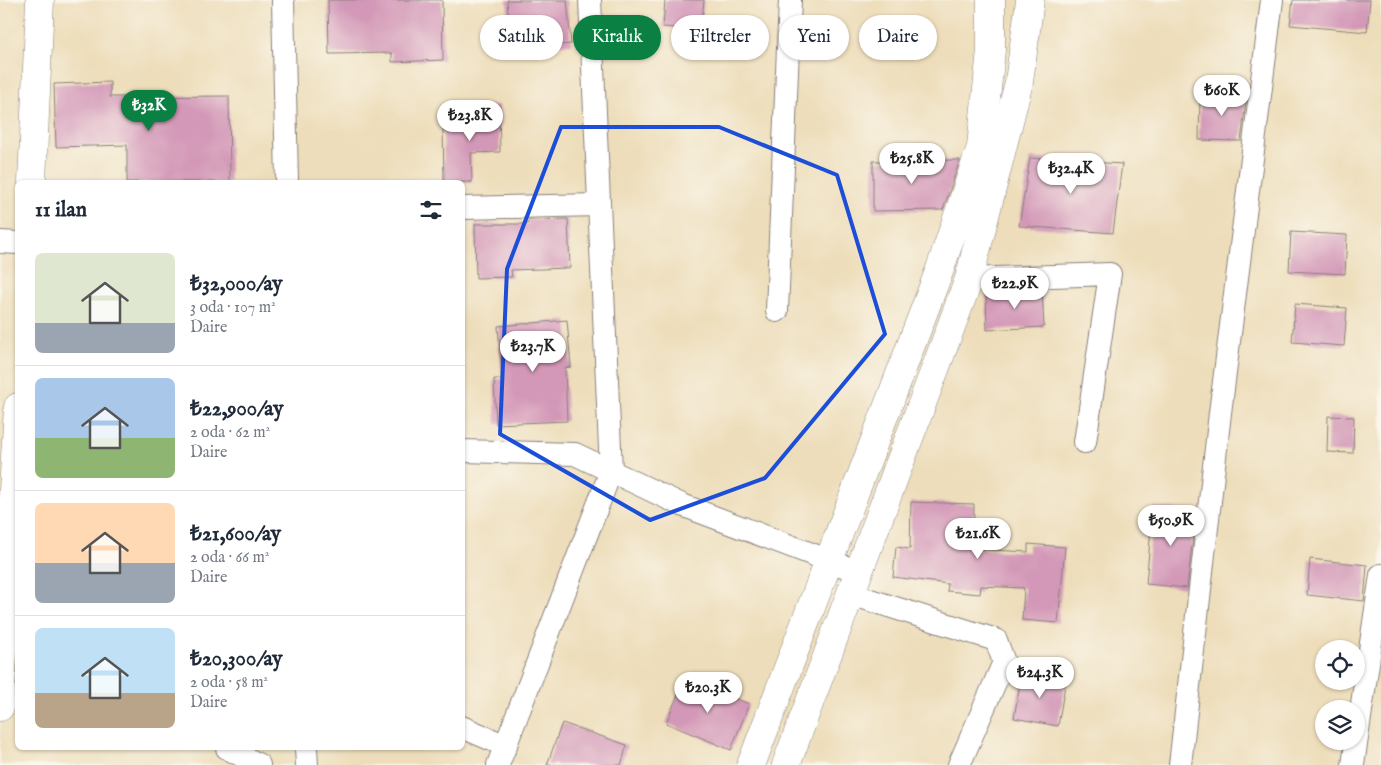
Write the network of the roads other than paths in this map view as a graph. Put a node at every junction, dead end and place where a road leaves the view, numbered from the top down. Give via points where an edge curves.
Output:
1 (40, 0) edge
2 (283, 0) edge
3 (590, 0) edge
4 (790, 0) edge
5 (991, 0) edge
6 (1030, 0) edge
7 (1272, 0) edge
8 (32, 180) edge
9 (287, 180) edge
10 (600, 205) junction
11 (465, 208) edge
12 (0, 242) edge
13 (15, 243) edge
14 (969, 279) junction
15 (777, 311) dead end
16 (1085, 442) dead end
17 (465, 451) edge
18 (612, 472) junction
19 (15, 494) edge
20 (829, 560) junction
21 (1381, 575) edge
22 (855, 583) junction
23 (10, 663) edge
24 (0, 707) edge
25 (465, 729) edge
26 (231, 750) edge
27 (306, 750) edge
28 (502, 755) edge
29 (259, 765) edge
30 (307, 765) edge
31 (751, 765) edge
32 (786, 765) edge
33 (959, 765) edge
34 (1180, 765) edge
35 (1353, 765) edge

1 - 8 street
2 - 9 street
3 - 10 street
4 - 15 street
5 - 20 street via 991,50 980,147 940,269
6 - 14 street via 1019,82
7 - 34 street
10 - 11 street
10 - 18 street
12 - 13 street
14 - 16 street via 1110,274
14 - 22 street
17 - 18 street via 575,454
18 - 20 street via 682,505
18 - 28 street
19 - 23 street
20 - 22 street
20 - 31 street
21 - 35 street
22 - 32 street
22 - 33 street via 996,640 1004,662
23 - 24 street
25 - 28 street
26 - 29 street
27 - 30 street

